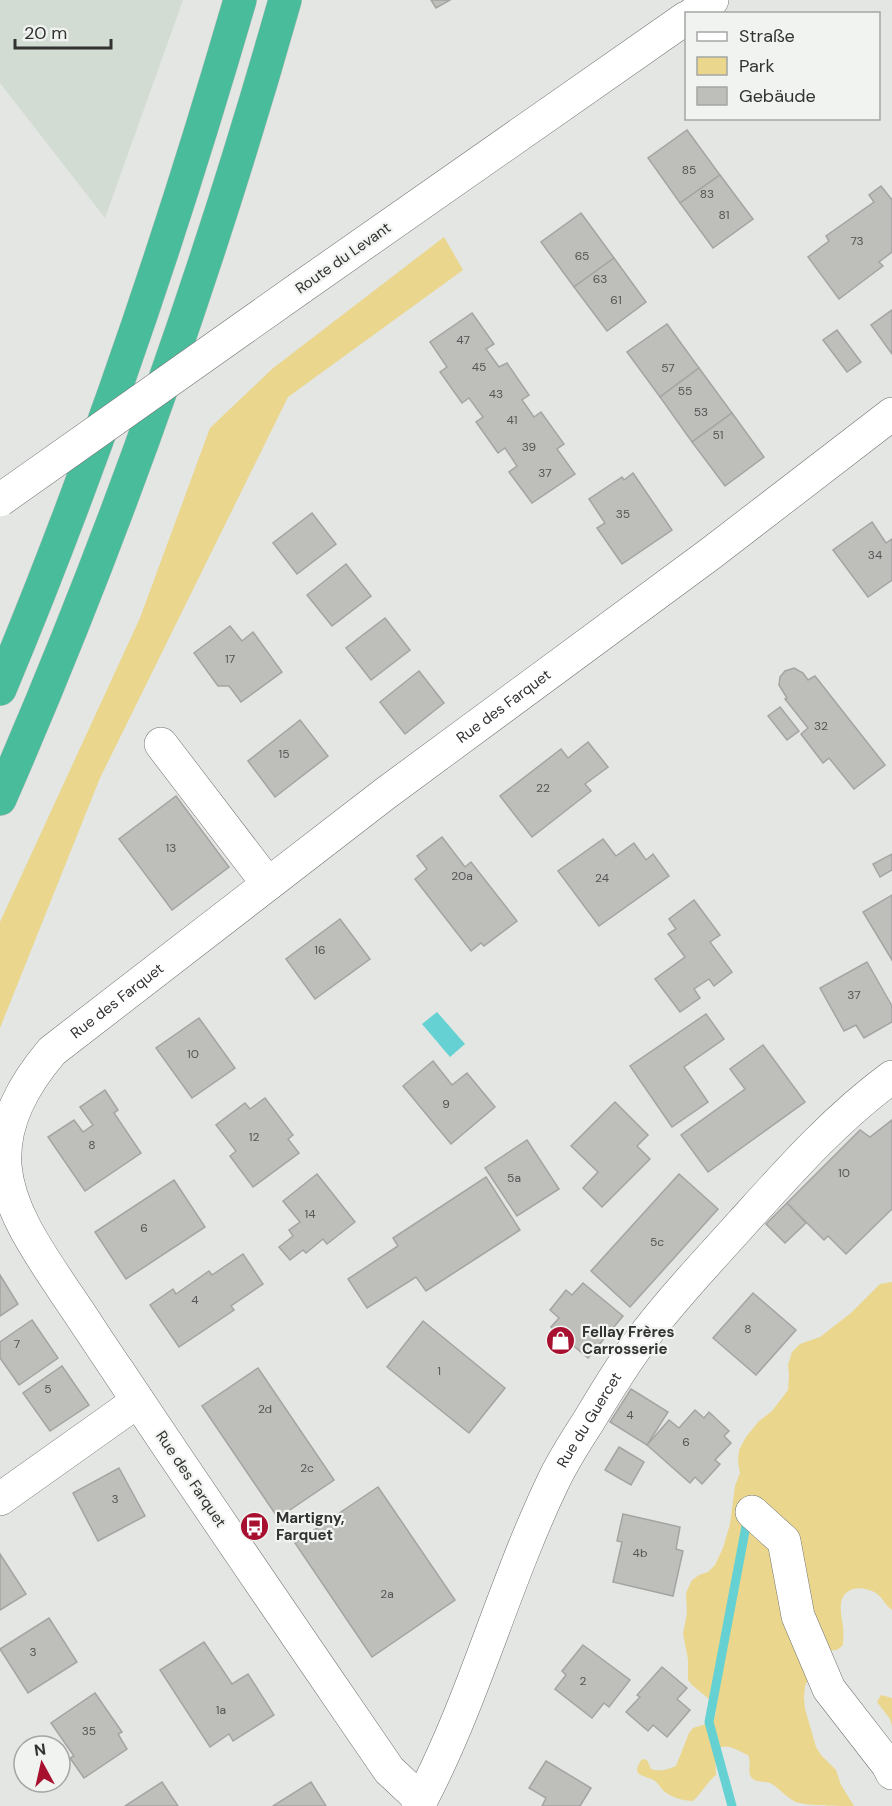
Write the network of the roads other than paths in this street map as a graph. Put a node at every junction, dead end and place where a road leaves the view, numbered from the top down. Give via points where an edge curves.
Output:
1 (240, 0) edge
2 (285, 0) edge
3 (712, 0) edge
4 (696, 12) edge
5 (685, 19) edge
6 (892, 414) edge
7 (0, 500) edge
8 (0, 689) edge
9 (161, 744) dead end
10 (0, 799) edge
11 (268, 884) junction
12 (892, 1077) edge
13 (138, 1401) junction
14 (0, 1499) edge
15 (752, 1512) dead end
16 (892, 1773) edge
17 (420, 1803) edge

1 - 8 highway via 121,371
2 - 10 highway via 219,215 121,500
3 - 4 street
5 - 7 street, Route du Levant, bridge
6 - 11 street, Rue des Farquet
9 - 11 street
11 - 13 street, Rue des Farquet via 52,1051 36,1070 10,1117 5,1167 21,1219
12 - 17 street, Rue du Guercet via 813,1145 702,1267 645,1335 595,1410 552,1482 467,1701
13 - 14 street
13 - 17 street, Rue des Farquet via 389,1770
15 - 16 street via 784,1541 798,1616 828,1689

